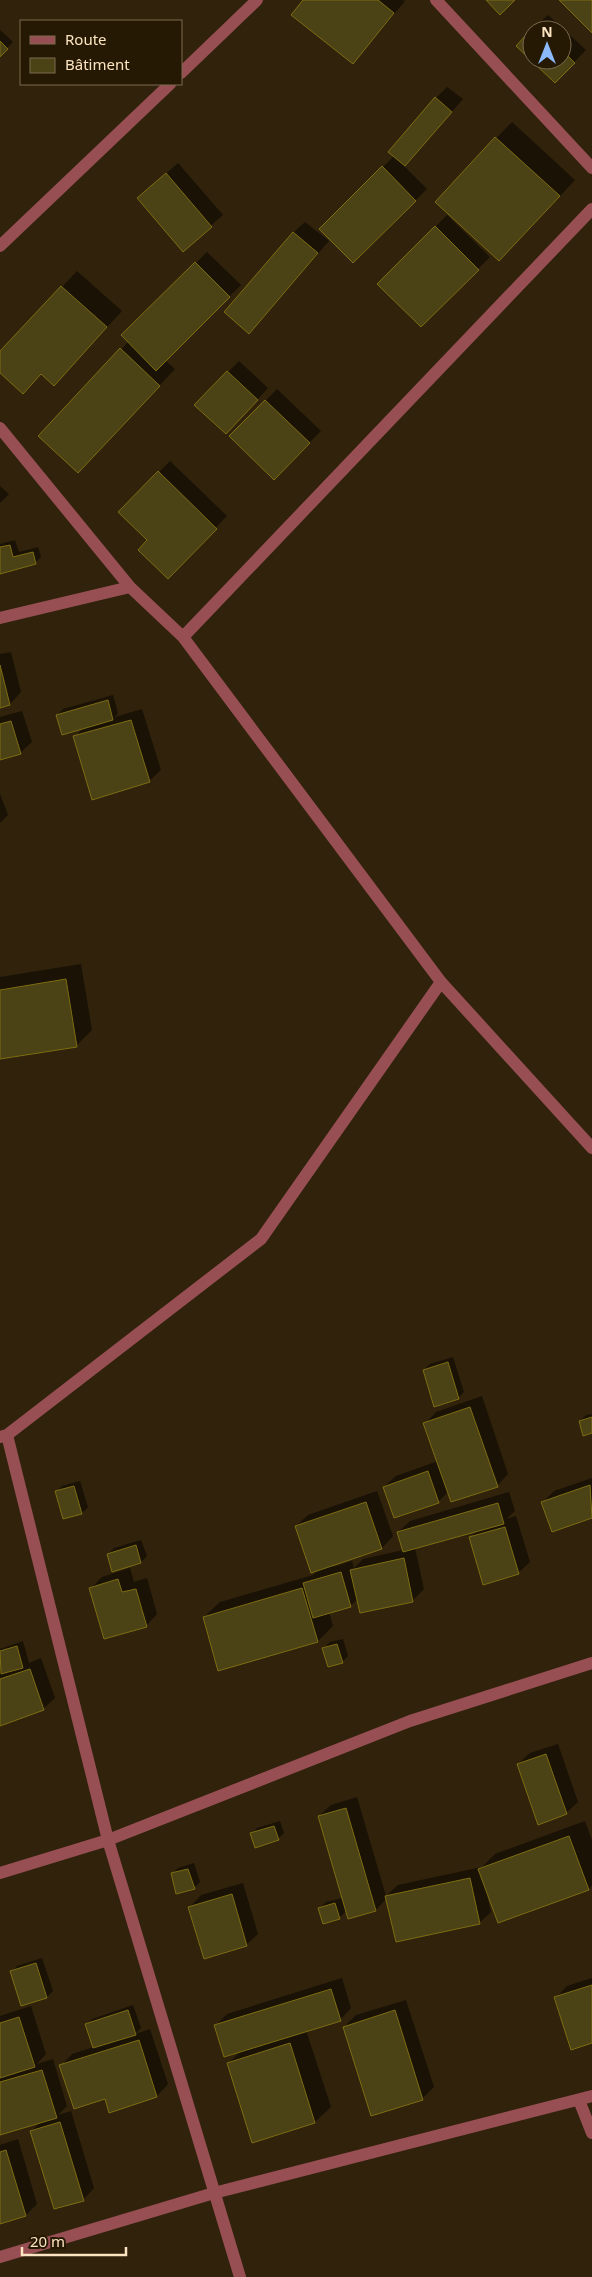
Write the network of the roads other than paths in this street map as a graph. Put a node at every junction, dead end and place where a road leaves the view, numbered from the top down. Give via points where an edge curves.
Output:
1 (258, 0) edge
2 (436, 0) edge
3 (182, 72) edge
4 (169, 85) edge
5 (592, 168) edge
6 (592, 209) edge
7 (0, 246) edge
8 (0, 428) edge
9 (130, 587) junction
10 (0, 618) edge
11 (183, 637) junction
12 (442, 982) junction
13 (592, 1148) edge
14 (3, 1436) edge
15 (592, 1663) edge
16 (108, 1840) junction
17 (0, 1873) edge
18 (592, 2096) edge
19 (579, 2100) junction
20 (592, 2134) edge
21 (214, 2193) junction
22 (0, 2258) edge
23 (240, 2277) edge

1 - 3 street
2 - 5 street
4 - 7 street
6 - 11 street
8 - 9 street
9 - 10 street
9 - 11 street
11 - 12 street
12 - 13 street
12 - 14 street via 261,1239
14 - 16 street
15 - 16 street via 410,1721
16 - 17 street
16 - 21 street
18 - 19 street
19 - 20 street
19 - 21 street
21 - 22 street
21 - 23 street

